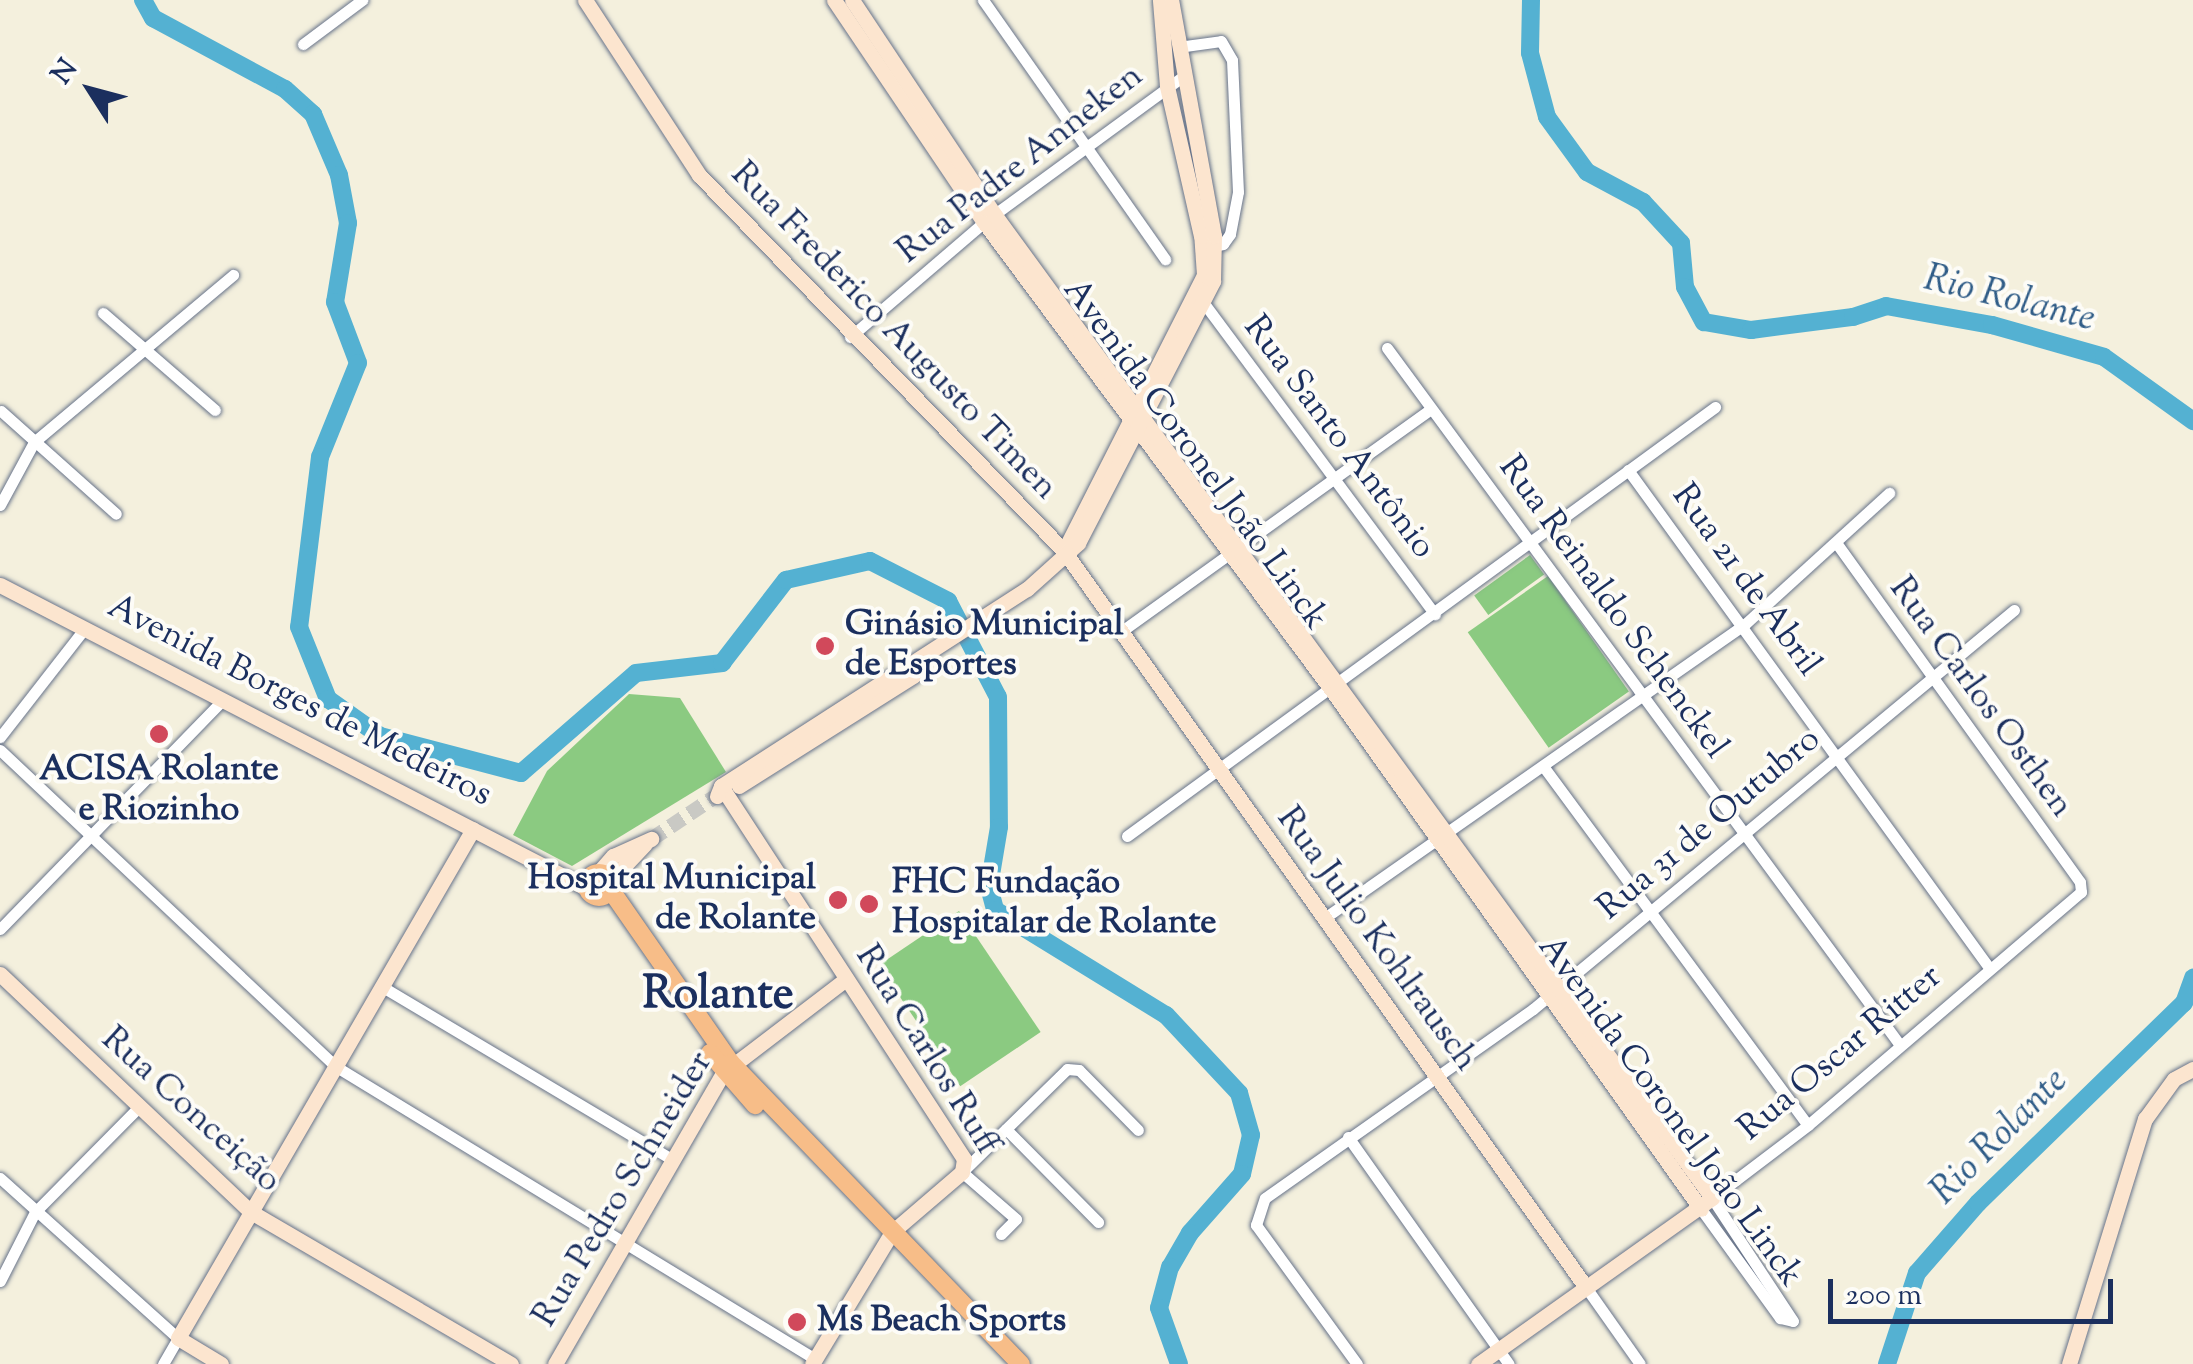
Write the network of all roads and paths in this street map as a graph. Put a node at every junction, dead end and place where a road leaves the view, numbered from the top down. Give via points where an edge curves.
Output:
1 (362, 0) edge
2 (585, 0) edge
3 (834, 0) edge
4 (852, 0) edge
5 (983, 0) edge
6 (1160, 0) edge
7 (1171, 0) edge
8 (303, 44) dead end
9 (1178, 47) junction
10 (1174, 82) junction
11 (1085, 143) junction
12 (989, 218) junction
13 (1209, 247) junction
14 (1164, 259) dead end
15 (233, 275) dead end
16 (1201, 300) junction
17 (103, 314) dead end
18 (850, 337) junction
19 (144, 348) junction
20 (1387, 348) dead end
21 (1714, 407) dead end
22 (1431, 409) junction
23 (215, 410) dead end
24 (1, 411) edge
25 (1138, 418) junction
26 (34, 442) junction
27 (1628, 470) junction
28 (1333, 480) junction
29 (1889, 493) dead end
30 (0, 505) edge
31 (116, 514) dead end
32 (1530, 544) junction
33 (1836, 544) junction
34 (1064, 551) junction
35 (1234, 552) junction
36 (0, 584) edge
37 (2014, 610) dead end
38 (1435, 614) junction
39 (1745, 624) junction
40 (85, 628) junction
41 (1119, 633) junction
42 (1930, 679) junction
43 (1335, 686) junction
44 (1646, 697) junction
45 (222, 701) junction
46 (0, 737) edge
47 (0, 750) edge
48 (1835, 754) junction
49 (1543, 766) junction
50 (1218, 773) junction
51 (473, 830) junction
52 (1744, 834) junction
53 (1438, 835) junction
54 (91, 836) junction
55 (1127, 836) dead end
56 (648, 841) tunnel mouth
57 (2080, 882) joint
58 (600, 884) junction
59 (1650, 914) junction
60 (1322, 919) junction
61 (0, 929) edge
62 (1990, 969) junction
63 (0, 974) edge
64 (846, 980) junction
65 (381, 986) junction
66 (1554, 990) junction
67 (1900, 1045) junction
68 (334, 1066) junction
69 (727, 1068) junction
70 (2193, 1069) edge
71 (1436, 1074) junction
72 (138, 1108) junction
73 (1808, 1125) junction
74 (1006, 1129) junction
75 (1138, 1130) dead end
76 (1348, 1137) junction
77 (673, 1160) junction
78 (962, 1172) junction
79 (0, 1178) edge
80 (1707, 1204) junction
81 (35, 1212) junction
82 (251, 1212) junction
83 (1098, 1222) dead end
84 (1001, 1234) dead end
85 (889, 1236) junction
86 (624, 1244) junction
87 (926, 1274) junction
88 (0, 1282) edge
89 (1585, 1286) junction
90 (178, 1338) junction
91 (1499, 1349) junction
92 (814, 1361) edge
93 (163, 1364) edge
94 (222, 1364) edge
95 (511, 1364) edge
96 (555, 1364) edge
97 (1004, 1364) edge
98 (1021, 1364) edge
99 (1357, 1364) edge
100 (1478, 1364) edge
101 (1509, 1364) edge
102 (1640, 1364) edge
103 (2069, 1364) edge

1 - 8 street
2 - 18 main road, Rua Frederico Augusto Timen via 698,175
3 - 12 main road, Avenida Coronel João Linck
4 - 12 main road, Avenida Coronel João Linck
5 - 11 street
6 - 10 main road
7 - 9 main road
9 - 10 main road
9 - 13 street via 1219,41 1230,51 1241,167 1230,234
10 - 11 street, Rua Padre Anneken
10 - 13 main road
11 - 12 street, Rua Padre Anneken
11 - 14 street
12 - 18 street, Rua Padre Anneken
12 - 25 main road, Avenida Coronel João Linck
13 - 16 main road
15 - 19 street
16 - 25 main road
16 - 28 street, Rua Santo Antônio
17 - 19 street
18 - 34 main road, Rua Frederico Augusto Timen
19 - 23 street
19 - 26 street
20 - 22 street, Rua Reinaldo Schenckel
21 - 27 street
22 - 28 street
22 - 32 street, Rua Reinaldo Schenckel
24 - 26 street
25 - 34 main road via 1078,543
25 - 35 main road, Avenida Coronel João Linck
26 - 30 street
26 - 31 street
27 - 32 street
27 - 39 street, Rua 21 de Abril
28 - 35 street
28 - 38 street, Rua Santo Antônio
29 - 33 street
32 - 38 street
32 - 44 street, Rua Reinaldo Schenckel
33 - 39 street
33 - 42 street, Rua Carlos Osthen
34 - 41 main road, Rua Julio Kohlrausch
34 - 64 main road, Rua Carlos Ruff via 1044,575 990,614 904,664 719,793
35 - 41 street
35 - 43 main road, Avenida Coronel João Linck
36 - 40 main road, Avenida Borges de Medeiros
37 - 42 street, Rua 31 de Outubro
38 - 43 street
39 - 44 street
39 - 48 street, Rua 21 de Abril
40 - 45 main road, Avenida Borges de Medeiros
40 - 46 street
41 - 50 main road, Rua Julio Kohlrausch
42 - 48 street, Rua 31 de Outubro
42 - 57 street, Rua Carlos Osthen
43 - 50 street
43 - 53 main road, Avenida Coronel João Linck
44 - 49 street
44 - 52 street, Rua Reinaldo Schenckel
45 - 51 main road, Avenida Borges de Medeiros
45 - 54 street
47 - 54 street
48 - 52 street, Rua 31 de Outubro
48 - 62 street, Rua 21 de Abril
49 - 53 street
49 - 59 street
50 - 55 street
50 - 60 main road, Rua Julio Kohlrausch
51 - 58 main road, Avenida Borges de Medeiros
51 - 65 main road
52 - 59 street, Rua 31 de Outubro
52 - 67 street, Rua Reinaldo Schenckel
53 - 60 street
53 - 66 main road, Avenida Coronel João Linck
54 - 61 street
54 - 68 street
56 - 58 main road
57 - 62 street, Rua Oscar Ritter via 2072,904
58 - 69 main road
59 - 66 street, Rua 31 de Outubro
59 - 73 street
60 - 71 main road, Rua Julio Kohlrausch
62 - 67 street, Rua Oscar Ritter
63 - 72 main road, Rua Conceição
64 - 69 main road, Rua Pedro Schneider
64 - 78 main road, Rua Carlos Ruff via 961,1152
65 - 68 main road
65 - 77 street
66 - 71 street, Rua 31 de Outubro
66 - 80 main road, Avenida Coronel João Linck
67 - 73 street, Rua Oscar Ritter
68 - 82 main road
68 - 86 street
69 - 77 main road, Rua Pedro Schneider
69 - 85 main road
70 - 103 main road via 2174,1079 2145,1120
71 - 76 street, Rua 31 de Outubro
71 - 89 main road, Rua Julio Kohlrausch
72 - 81 street
72 - 82 main road, Rua Conceição
73 - 80 street, Rua Oscar Ritter
74 - 75 street via 1072,1067
74 - 78 street
74 - 83 street
76 - 91 street
76 - 99 street, Rua 31 de Outubro via 1265,1198 1256,1225
77 - 86 main road, Rua Pedro Schneider
78 - 84 street, Rua Carlos Ruff via 1016,1220
78 - 85 main road
79 - 81 street
80 - 80 street, Avenida Coronel João Linck via 1780,1318 1793,1321
80 - 89 main road, Rua Oscar Ritter
81 - 88 street
81 - 90 street
82 - 90 main road
82 - 95 main road, Rua Conceição
85 - 87 main road
85 - 92 main road
86 - 92 street
86 - 96 main road, Rua Pedro Schneider
87 - 97 main road
87 - 98 main road
89 - 91 main road, Rua Oscar Ritter
89 - 102 street, Rua Julio Kohlrausch
90 - 93 street
90 - 94 main road
91 - 100 main road, Rua Oscar Ritter
91 - 101 street

